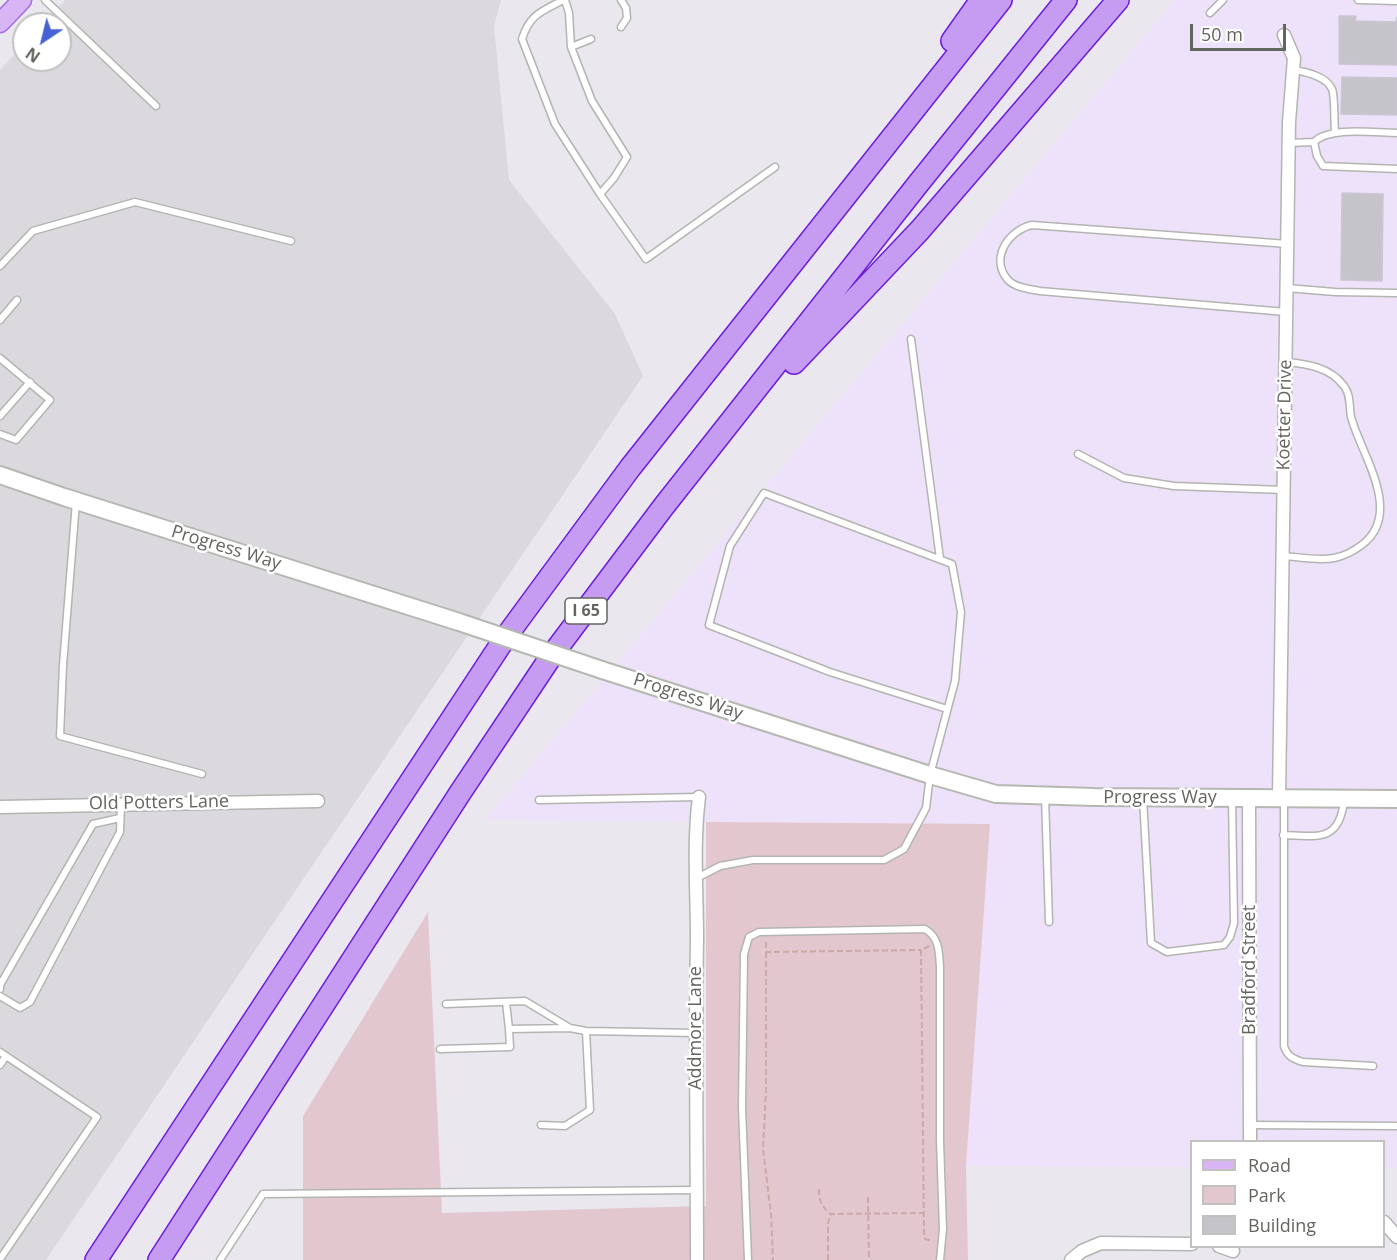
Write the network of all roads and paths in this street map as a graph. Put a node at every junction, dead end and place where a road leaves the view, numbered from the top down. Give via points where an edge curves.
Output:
1 (22, 0) edge
2 (45, 0) edge
3 (564, 0) edge
4 (621, 0) edge
5 (981, 0) edge
6 (1001, 0) edge
7 (1066, 0) edge
8 (1118, 0) edge
9 (1223, 0) edge
10 (1358, 0) edge
11 (1378, 0) edge
12 (1397, 1) edge
13 (1210, 13) dead end
14 (0, 23) edge
15 (621, 27) dead end
16 (1284, 35) dead end
17 (591, 39) dead end
18 (571, 47) junction
19 (1294, 70) junction
20 (156, 106) dead end
21 (1335, 133) junction
22 (1397, 134) edge
23 (1314, 142) junction
24 (1289, 143) junction
25 (775, 167) dead end
26 (1397, 169) edge
27 (600, 194) junction
28 (837, 205) junction
29 (291, 241) dead end
30 (1288, 244) junction
31 (0, 266) edge
32 (1287, 288) junction
33 (1397, 293) edge
34 (17, 300) dead end
35 (1287, 312) junction
36 (0, 320) edge
37 (910, 339) dead end
38 (0, 358) edge
39 (1286, 362) junction
40 (30, 382) junction
41 (0, 416) edge
42 (0, 434) edge
43 (1078, 454) dead end
44 (697, 465) junction
45 (0, 475) edge
46 (1284, 490) junction
47 (76, 501) junction
48 (1283, 556) junction
49 (940, 559) junction
50 (947, 709) junction
51 (202, 774) dead end
52 (930, 774) junction
53 (1045, 795) junction
54 (699, 797) joint
55 (1282, 797) junction
56 (1143, 798) junction
57 (1232, 798) junction
58 (1249, 798) junction
59 (1344, 798) junction
60 (1397, 799) edge
61 (539, 800) dead end
62 (318, 801) dead end
63 (121, 804) junction
64 (0, 807) edge
65 (120, 818) junction
66 (1283, 835) junction
67 (697, 878) junction
68 (1049, 922) dead end
69 (766, 932) junction
70 (936, 940) junction
71 (921, 950) junction
72 (766, 952) junction
73 (0, 989) edge
74 (0, 996) edge
75 (506, 1002) junction
76 (446, 1004) dead end
77 (570, 1028) junction
78 (509, 1029) junction
79 (586, 1031) junction
80 (696, 1033) junction
81 (440, 1049) dead end
82 (3, 1054) edge
83 (0, 1065) edge
84 (1373, 1066) dead end
85 (541, 1125) dead end
86 (1250, 1125) junction
87 (1397, 1126) edge
88 (1250, 1140) edge
89 (819, 1189) dead end
90 (697, 1190) junction
91 (868, 1197) dead end
92 (867, 1213) junction
93 (924, 1213) junction
94 (831, 1214) junction
95 (1385, 1224) edge
96 (1397, 1237) edge
97 (935, 1242) dead end
98 (1190, 1244) edge
99 (0, 1259) edge
100 (96, 1260) edge
101 (159, 1260) edge
102 (220, 1260) edge
103 (697, 1260) edge
104 (748, 1260) edge
105 (773, 1260) edge
106 (828, 1260) edge
107 (868, 1260) edge
108 (940, 1260) edge
109 (1071, 1260) edge

1 - 14 main road
2 - 20 lane
3 - 18 lane via 569,13
3 - 27 lane via 535,16 522,39 555,124
4 - 15 lane via 627,18
5 - 28 highway
6 - 28 highway, I 65
7 - 44 highway, I 65
8 - 44 highway via 920,230
9 - 13 lane
10 - 11 lane
11 - 12 lane
16 - 19 street, Koetter Drive via 1294,58
17 - 18 lane
18 - 27 lane via 592,101 627,157
19 - 21 lane via 1309,72 1333,90
19 - 24 street, Koetter Drive
21 - 22 lane
21 - 23 lane
23 - 24 lane
23 - 26 lane via 1323,166
24 - 30 street, Koetter Drive
25 - 27 lane via 646,259
28 - 100 highway, I 65 via 630,468 487,663
29 - 31 lane via 135,202 33,231
30 - 32 street, Koetter Drive
30 - 35 lane via 1032,225 1008,238 1001,260 1009,280 1040,291
32 - 33 lane
32 - 35 street, Koetter Drive
34 - 36 lane
35 - 39 street, Koetter Drive
37 - 49 lane
38 - 40 lane
39 - 46 street, Koetter Drive
39 - 48 lane via 1311,364 1329,372 1344,386 1382,509 1377,529 1349,553 1332,558
40 - 41 lane
40 - 42 lane via 50,400 16,440
43 - 46 lane via 1124,478 1174,486
44 - 101 highway, I 65 via 532,683
45 - 47 street, Progress Way
46 - 48 street, Koetter Drive
47 - 51 lane via 60,736
47 - 52 street, Progress Way, bridge
48 - 55 street, Koetter Drive
49 - 50 lane via 952,564 961,612 955,681
49 - 50 lane via 764,493 730,546 709,625 830,672
50 - 52 lane
52 - 53 street, Progress Way via 996,794
52 - 67 lane via 926,808 904,849 884,860 753,860 720,866
53 - 56 street, Progress Way
53 - 68 lane
54 - 61 lane
54 - 67 street, Addmore Lane via 695,831
55 - 58 street, Progress Way
55 - 59 street, Progress Way
55 - 66 lane
56 - 57 street, Progress Way
56 - 57 lane via 1151,943 1167,952 1224,945 1230,937 1234,923
57 - 58 street, Progress Way
58 - 86 street, Bradford Street
59 - 60 street, Progress Way
59 - 66 lane via 1342,817 1329,833
62 - 63 street, Old Potters Lane
63 - 64 street, Old Potters Lane
63 - 65 lane
65 - 73 lane via 93,824
65 - 74 lane via 120,832 30,1002 20,1008
66 - 84 lane via 1284,1046 1293,1059 1303,1062
67 - 80 street, Addmore Lane
69 - 70 lane via 925,929
69 - 72 path
69 - 104 lane via 749,937 744,954 742,1107
70 - 71 path
70 - 108 lane via 940,968
71 - 72 path
71 - 93 path
72 - 105 path via 763,1149
75 - 76 lane
75 - 77 lane via 525,1001
75 - 78 lane
77 - 78 lane
77 - 79 lane
78 - 81 lane via 510,1047
79 - 80 lane
79 - 85 lane via 590,1110 565,1126
80 - 90 street, Addmore Lane
82 - 83 lane
82 - 99 lane via 97,1116
86 - 87 lane
86 - 88 street, Bradford Street
89 - 94 path via 819,1200
90 - 102 lane via 263,1194
90 - 103 street, Addmore Lane
91 - 92 path
92 - 93 path
92 - 94 path
92 - 107 path
93 - 97 path via 925,1239
94 - 106 path
95 - 96 street
98 - 109 street via 1101,1243

